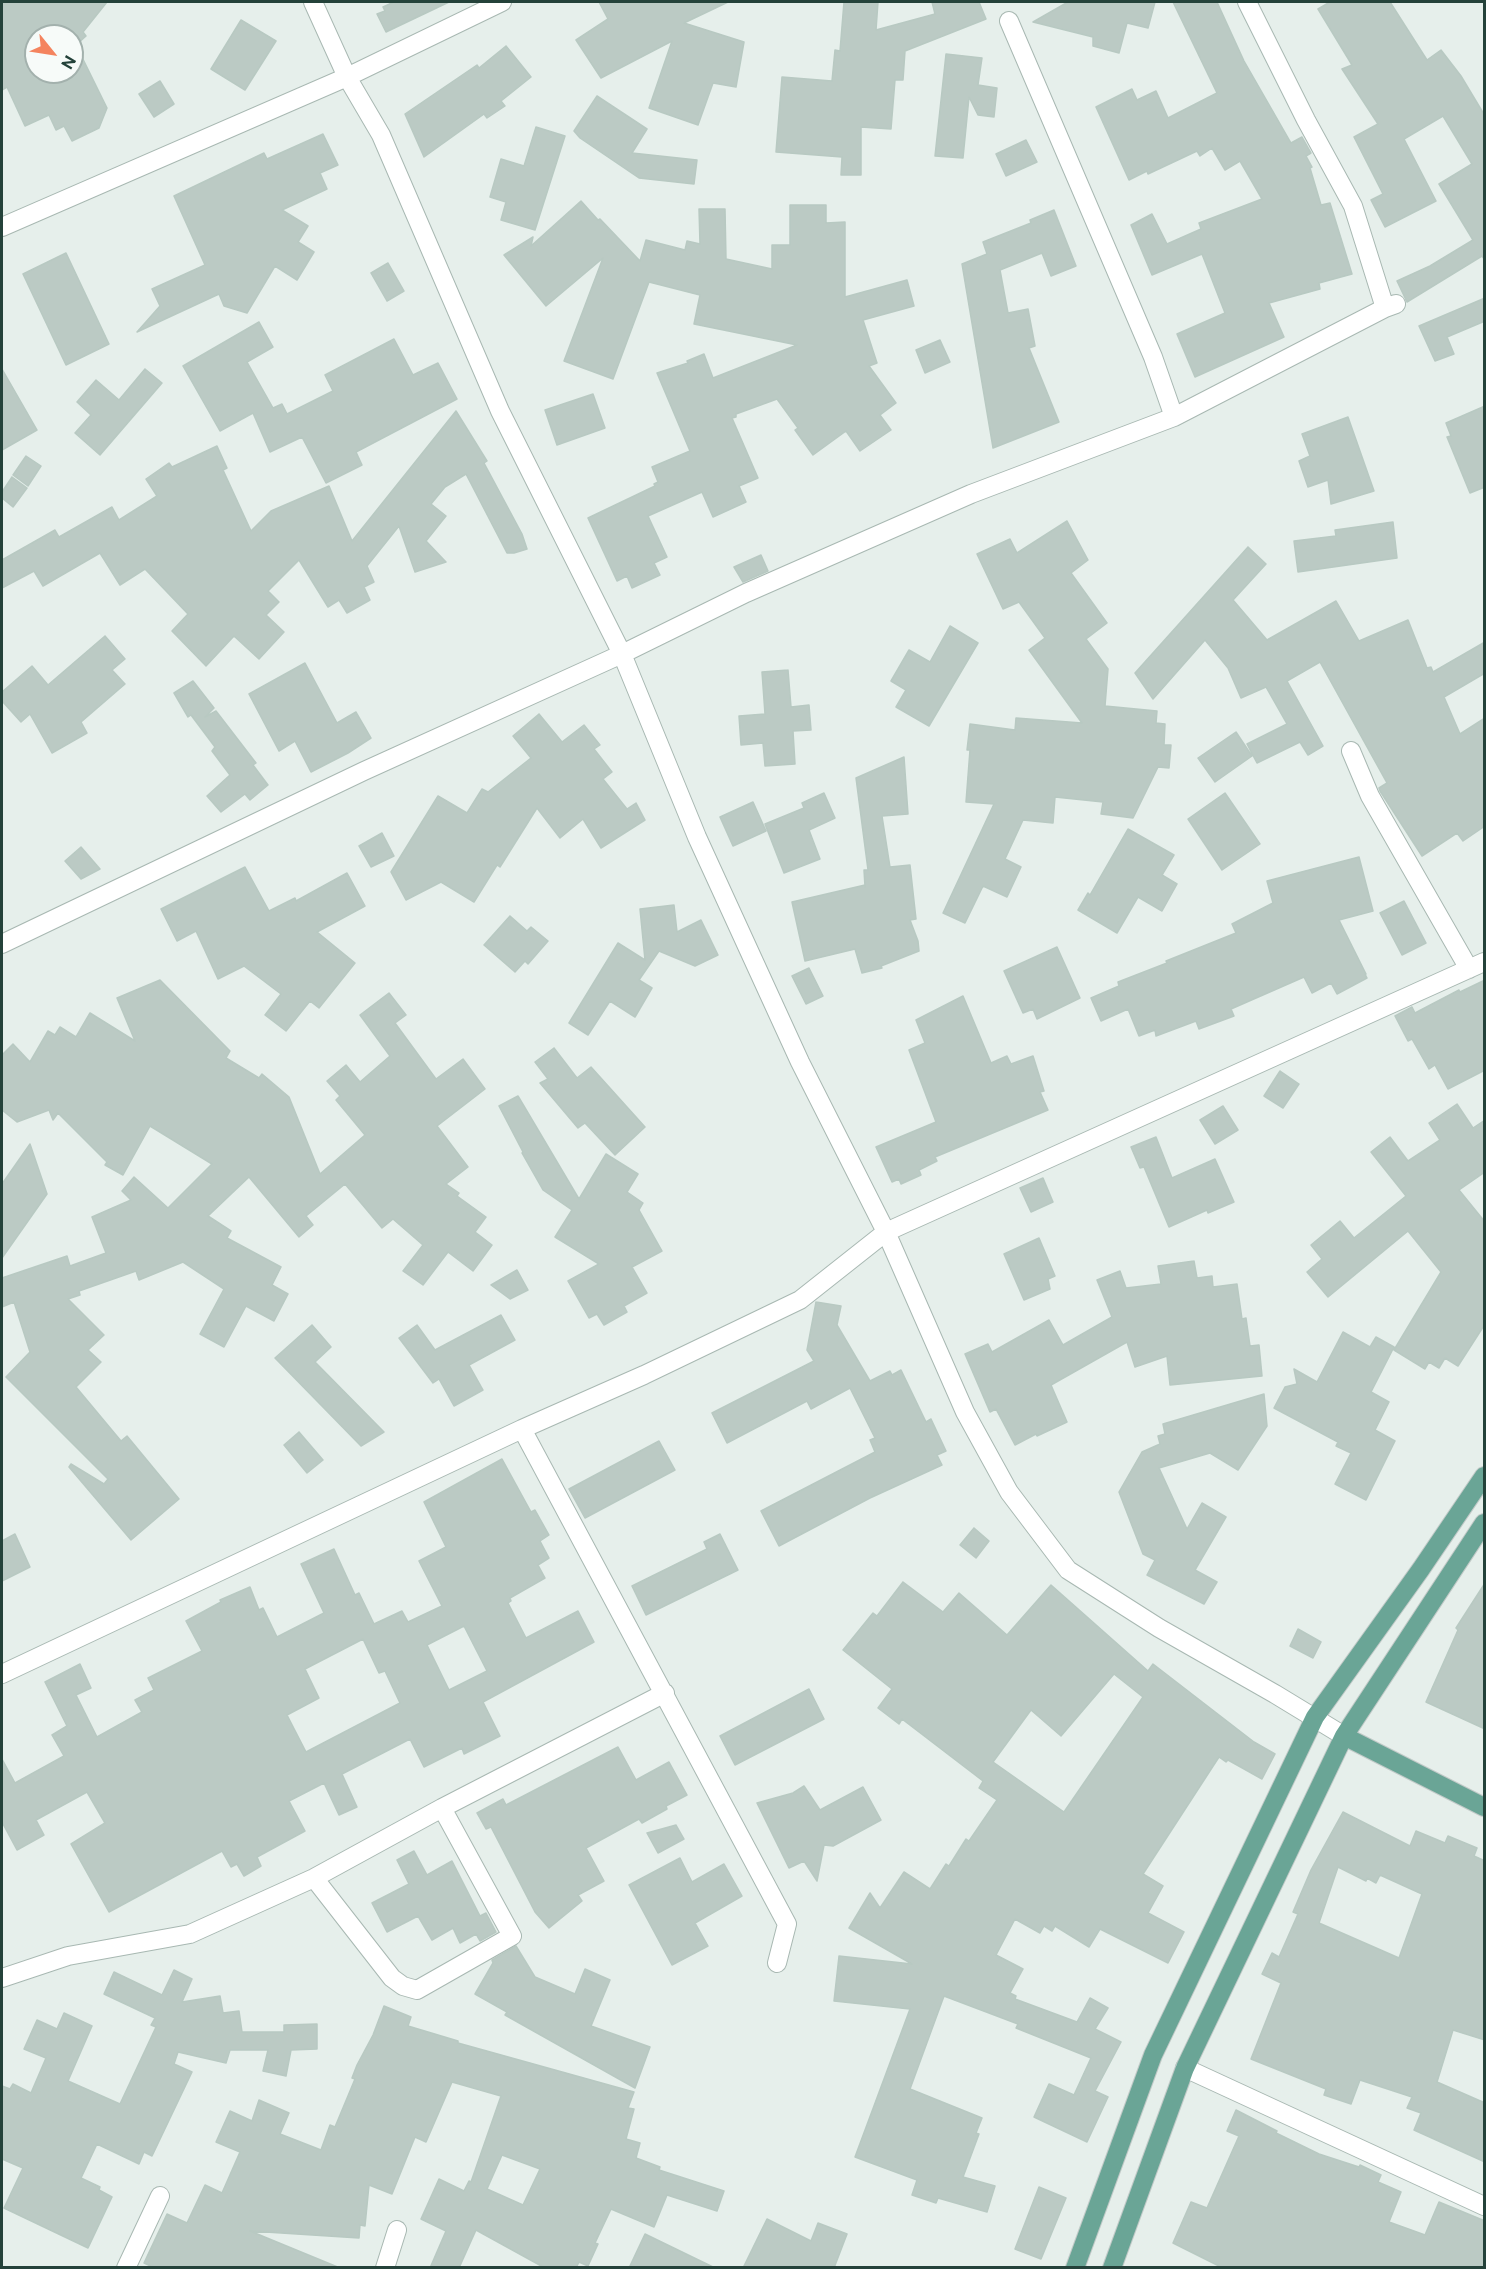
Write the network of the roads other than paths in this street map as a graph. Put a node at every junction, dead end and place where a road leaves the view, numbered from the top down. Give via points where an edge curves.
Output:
1 (313, 2) edge
2 (502, 2) edge
3 (1247, 2) edge
4 (1009, 21) dead end
5 (347, 77) junction
6 (2, 226) edge
7 (1174, 417) junction
8 (622, 654) junction
9 (1351, 751) dead end
10 (2, 944) edge
11 (1477, 966) edge
12 (886, 1232) junction
13 (522, 1428) junction
14 (1485, 1476) edge
15 (1485, 1523) edge
16 (2, 1674) edge
17 (665, 1693) junction
18 (1315, 1717) junction
19 (1344, 1736) junction
20 (1485, 1807) edge
21 (442, 1808) junction
22 (314, 1878) junction
23 (777, 1963) dead end
24 (2, 1978) edge
25 (1185, 2068) junction
26 (160, 2196) dead end
27 (1485, 2206) edge
28 (397, 2230) dead end
29 (126, 2268) edge
30 (385, 2268) edge
31 (1075, 2268) edge
32 (1112, 2268) edge

1 - 5 street
2 - 5 street
3 - 7 street via 1353,206 1391,306
4 - 7 street via 1153,357
5 - 6 street
5 - 8 street via 381,135 500,411
7 - 8 street via 971,494
8 - 10 street via 364,771
8 - 12 street via 697,837 800,1062
9 - 11 street via 1370,796
11 - 12 street
12 - 13 street via 800,1300
12 - 18 street via 965,1412 1009,1492 1068,1570 1159,1628
13 - 16 street
13 - 17 street
14 - 18 main road
15 - 19 main road
17 - 21 street
17 - 23 street via 788,1924
18 - 19 street
18 - 31 main road via 1153,2055
19 - 20 main road
19 - 25 main road
21 - 22 street
21 - 22 street via 512,1936 417,1990 392,1978
22 - 24 street via 190,1934 68,1956
25 - 27 street
25 - 32 main road
26 - 29 street
28 - 30 street

